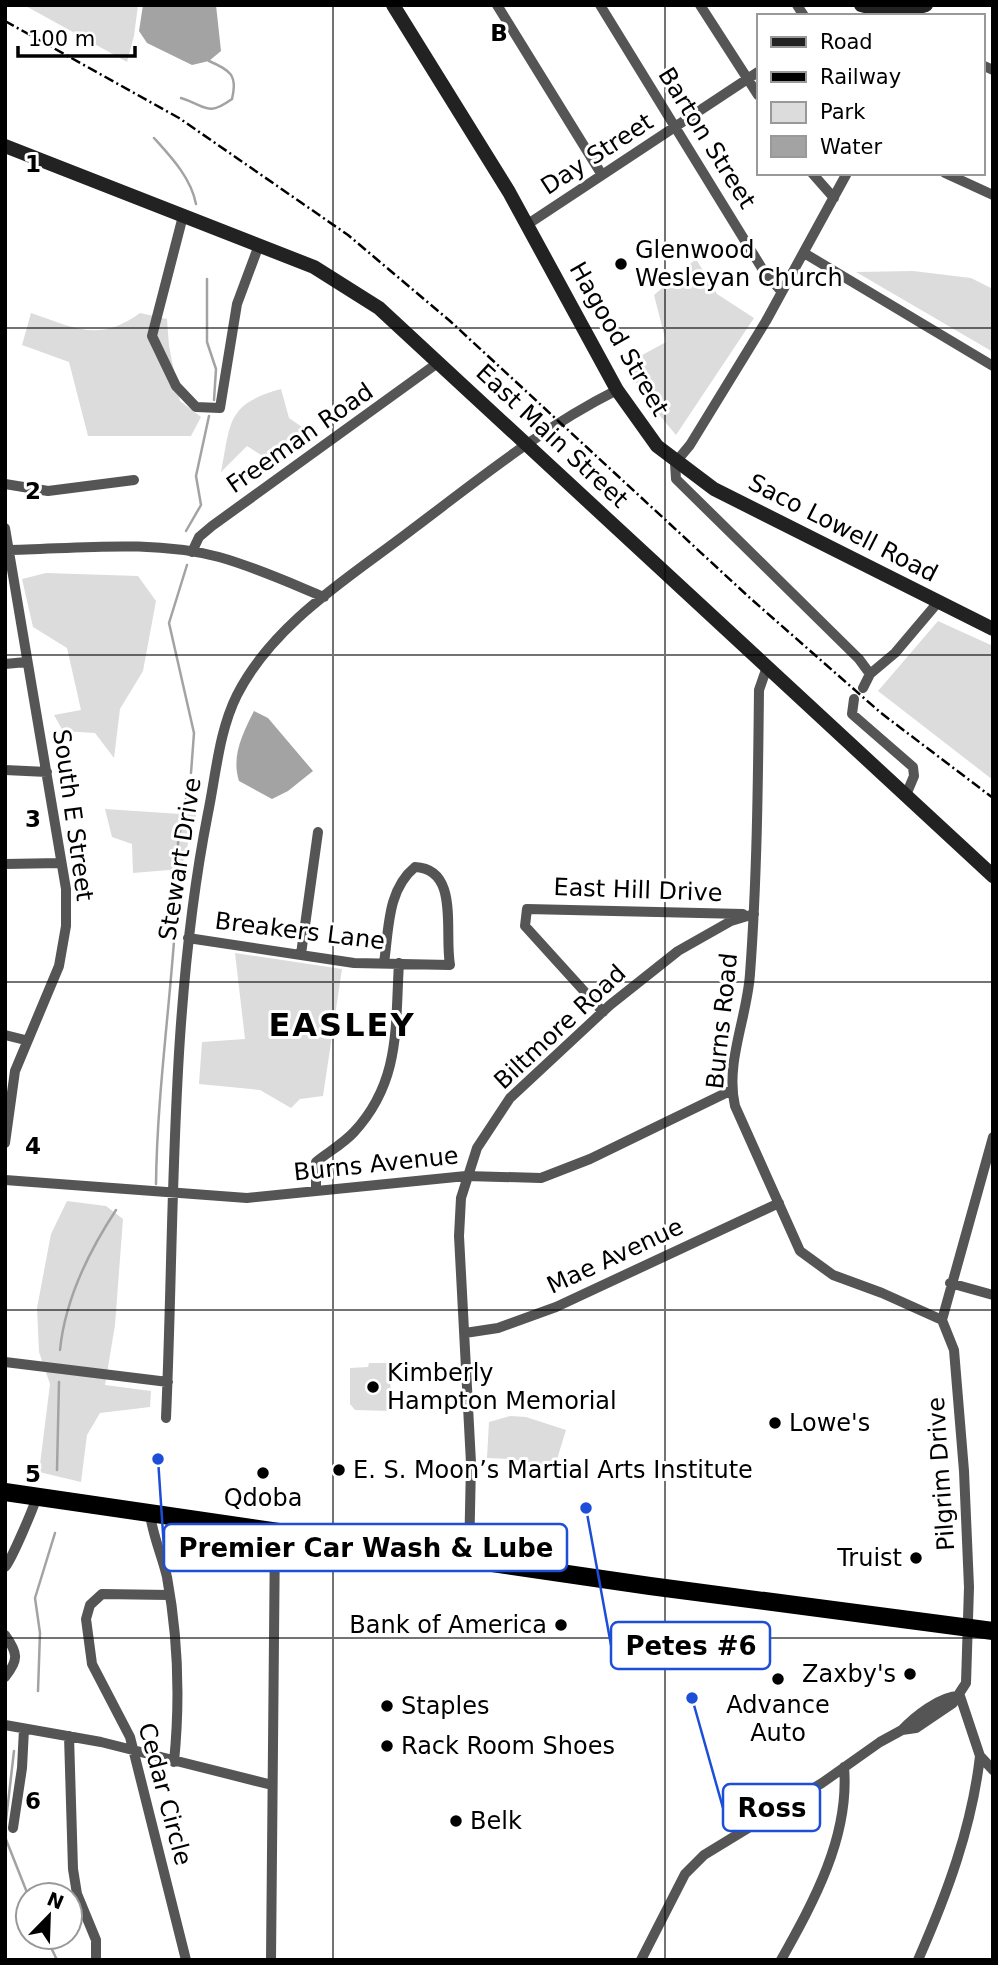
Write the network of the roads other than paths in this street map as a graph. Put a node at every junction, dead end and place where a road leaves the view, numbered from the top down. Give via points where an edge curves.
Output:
1 (393, 5) edge
2 (497, 5) edge
3 (600, 5) edge
4 (700, 5) edge
5 (861, 5) edge
6 (924, 9) edge
7 (883, 14) edge
8 (757, 73) edge
9 (747, 80) junction
10 (757, 94) edge
11 (675, 128) junction
12 (5, 146) edge
13 (602, 175) junction
14 (814, 175) edge
15 (846, 175) edge
16 (949, 175) edge
17 (993, 195) edge
18 (834, 198) junction
19 (183, 216) junction
20 (528, 224) junction
21 (259, 245) junction
22 (804, 253) junction
23 (781, 291) junction
24 (439, 362) junction
25 (993, 366) edge
26 (617, 390) junction
27 (527, 444) junction
28 (675, 463) junction
29 (134, 480) dead end
30 (5, 484) edge
31 (5, 528) edge
32 (7, 550) edge
33 (192, 552) junction
34 (324, 597) junction
35 (939, 601) junction
36 (993, 629) edge
37 (26, 662) junction
38 (5, 664) edge
39 (767, 667) junction
40 (870, 674) junction
41 (863, 688) dead end
42 (854, 699) dead end
43 (5, 770) edge
44 (47, 772) junction
45 (906, 794) junction
46 (318, 832) dead end
47 (61, 863) junction
48 (5, 864) edge
49 (993, 876) edge
50 (754, 914) junction
51 (188, 938) junction
52 (301, 954) junction
53 (384, 963) junction
54 (399, 963) junction
55 (603, 1012) junction
56 (5, 1035) edge
57 (25, 1040) junction
58 (732, 1090) junction
59 (993, 1137) edge
60 (5, 1143) edge
61 (466, 1175) junction
62 (5, 1180) edge
63 (316, 1191) junction
64 (175, 1194) junction
65 (779, 1203) junction
66 (950, 1283) junction
67 (993, 1295) edge
68 (942, 1320) junction
69 (465, 1333) junction
70 (5, 1362) edge
71 (168, 1382) junction
72 (166, 1418) dead end
73 (5, 1492) edge
74 (37, 1496) junction
75 (150, 1514) junction
76 (275, 1531) junction
77 (469, 1559) junction
78 (5, 1567) edge
79 (169, 1595) junction
80 (967, 1628) junction
81 (993, 1631) edge
82 (5, 1635) edge
83 (5, 1677) edge
84 (960, 1696) junction
85 (5, 1725) edge
86 (24, 1729) junction
87 (69, 1736) junction
88 (133, 1751) junction
89 (980, 1756) junction
90 (174, 1762) junction
91 (844, 1767) junction
92 (993, 1770) edge
93 (272, 1785) junction
94 (13, 1828) dead end
95 (96, 1960) edge
96 (186, 1960) edge
97 (271, 1960) edge
98 (641, 1960) edge
99 (781, 1960) edge
100 (918, 1960) edge

1 - 20 main road, Hagood Street
2 - 13 street
3 - 11 street, Barton Street
4 - 9 street
5 - 7 main road
6 - 7 main road
8 - 9 street, Day Street
9 - 10 street
9 - 11 street, Day Street
11 - 13 street, Day Street
11 - 23 street, Barton Street via 763,270
12 - 19 main road, East Main Street
13 - 20 street, Day Street
14 - 18 street
15 - 18 street
16 - 17 street
18 - 22 street
19 - 21 main road, East Main Street
19 - 21 street via 152,336 176,386 196,407 220,408 237,304
20 - 26 main road, Hagood Street
21 - 24 main road, East Main Street via 321,270 351,288
22 - 23 street
22 - 25 street
23 - 28 street
24 - 27 main road, East Main Street
24 - 33 street, Freeman Road via 212,526 199,537
26 - 27 street, Stewart Drive
26 - 28 main road, Hagood Street via 638,424
27 - 34 street, Stewart Drive
27 - 39 main road, East Main Street
28 - 35 main road, Saco Lowell Road via 714,489
28 - 40 street, Hagood Street via 676,479
29 - 30 street via 48,491
31 - 32 street, South E Street
32 - 33 street via 152,547
32 - 37 street, South E Street
33 - 34 street via 240,564
34 - 51 street, Stewart Drive via 277,638 245,681 227,721 195,874
35 - 36 main road, Saco Lowell Road
35 - 40 street via 895,653
37 - 38 street
37 - 44 street, South E Street
39 - 45 main road, East Main Street
39 - 50 street, Burns Road via 759,690
40 - 41 street
42 - 45 street via 852,714 913,767
43 - 44 street
44 - 47 street, South E Street
45 - 49 main road, East Main Street
46 - 52 street
47 - 48 street
47 - 57 street, South E Street via 66,889 64,946
50 - 55 street, Biltmore Road via 678,951
50 - 55 street, East Hill Drive via 527,909 525,926
50 - 58 street, Burns Road via 748,991
51 - 52 street, Breakers Lane
51 - 64 street, Stewart Drive
52 - 53 street, Breakers Lane
53 - 54 street, Breakers Lane
53 - 54 street, Breakers Lane via 394,894 402,877 415,867 429,867 445,890 450,965
54 - 63 street via 393,1050 385,1088 354,1132 316,1162
55 - 61 street, Biltmore Road via 510,1098
56 - 57 street
57 - 60 street, South E Street via 15,1071
58 - 61 street, Burns Avenue via 551,1175
58 - 65 street, Burns Road
59 - 66 street
61 - 63 street, Burns Avenue
61 - 69 street, Biltmore Road via 459,1236
62 - 64 street, Burns Avenue
63 - 64 street, Burns Avenue via 247,1198
64 - 71 street, Stewart Drive
65 - 68 street, Burns Road via 800,1251 810,1262
65 - 69 street, Mae Avenue via 556,1307 498,1328
66 - 67 street
66 - 68 street
68 - 80 street, Pilgrim Drive via 954,1350 968,1531
69 - 77 street, Biltmore Road via 471,1463
70 - 71 street
71 - 72 street, Stewart Drive
73 - 74 highway
74 - 75 highway
74 - 78 street via 12,1561
75 - 76 highway
75 - 79 street
76 - 77 highway
76 - 93 street
77 - 80 highway
79 - 88 street, Cedar Circle via 102,1594 90,1605 86,1619 92,1664 124,1721
79 - 90 street via 176,1659
80 - 81 highway
80 - 84 street, Pilgrim Drive via 968,1667
82 - 83 street via 16,1658 15,1667
84 - 89 street
84 - 91 street via 951,1696
85 - 86 street
86 - 87 street
86 - 94 street
87 - 88 street
87 - 95 street via 73,1869 77,1894 96,1940
88 - 90 street
88 - 96 street, Cedar Circle
89 - 92 street
89 - 100 street via 975,1797 955,1868
90 - 93 street
91 - 98 street via 704,1855 685,1874
91 - 99 street via 839,1832 820,1884
93 - 97 street

